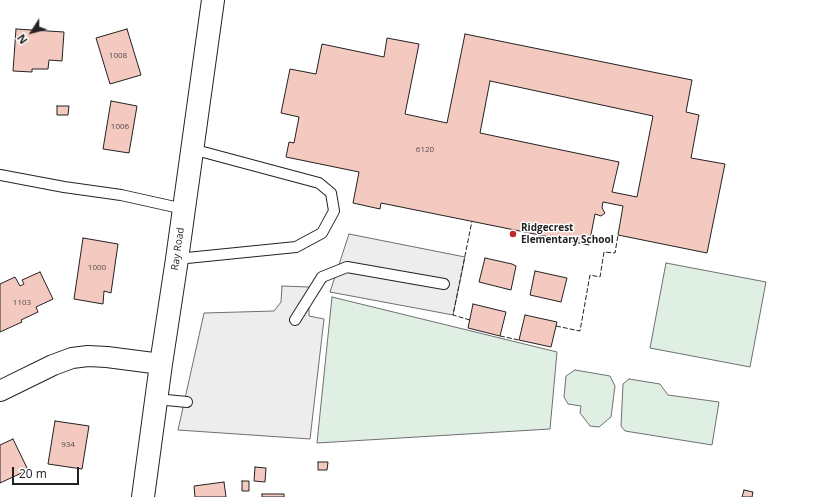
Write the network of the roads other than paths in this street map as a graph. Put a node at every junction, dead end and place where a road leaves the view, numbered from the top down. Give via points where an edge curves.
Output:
1 (213, 0) edge
2 (192, 149) junction
3 (0, 174) edge
4 (184, 209) junction
5 (177, 259) junction
6 (444, 284) dead end
7 (295, 320) dead end
8 (161, 364) junction
9 (0, 391) edge
10 (156, 398) junction
11 (187, 402) dead end
12 (143, 497) edge

1 - 2 street, Ray Road
2 - 4 street, Ray Road
2 - 5 lane via 319,183 331,193 334,211 322,233 296,247
3 - 4 lane
4 - 5 street, Ray Road
5 - 8 street, Ray Road
6 - 7 lane via 348,267 322,277
8 - 9 street via 83,356 53,365
8 - 10 street, Ray Road
10 - 11 lane
10 - 12 street, Ray Road

